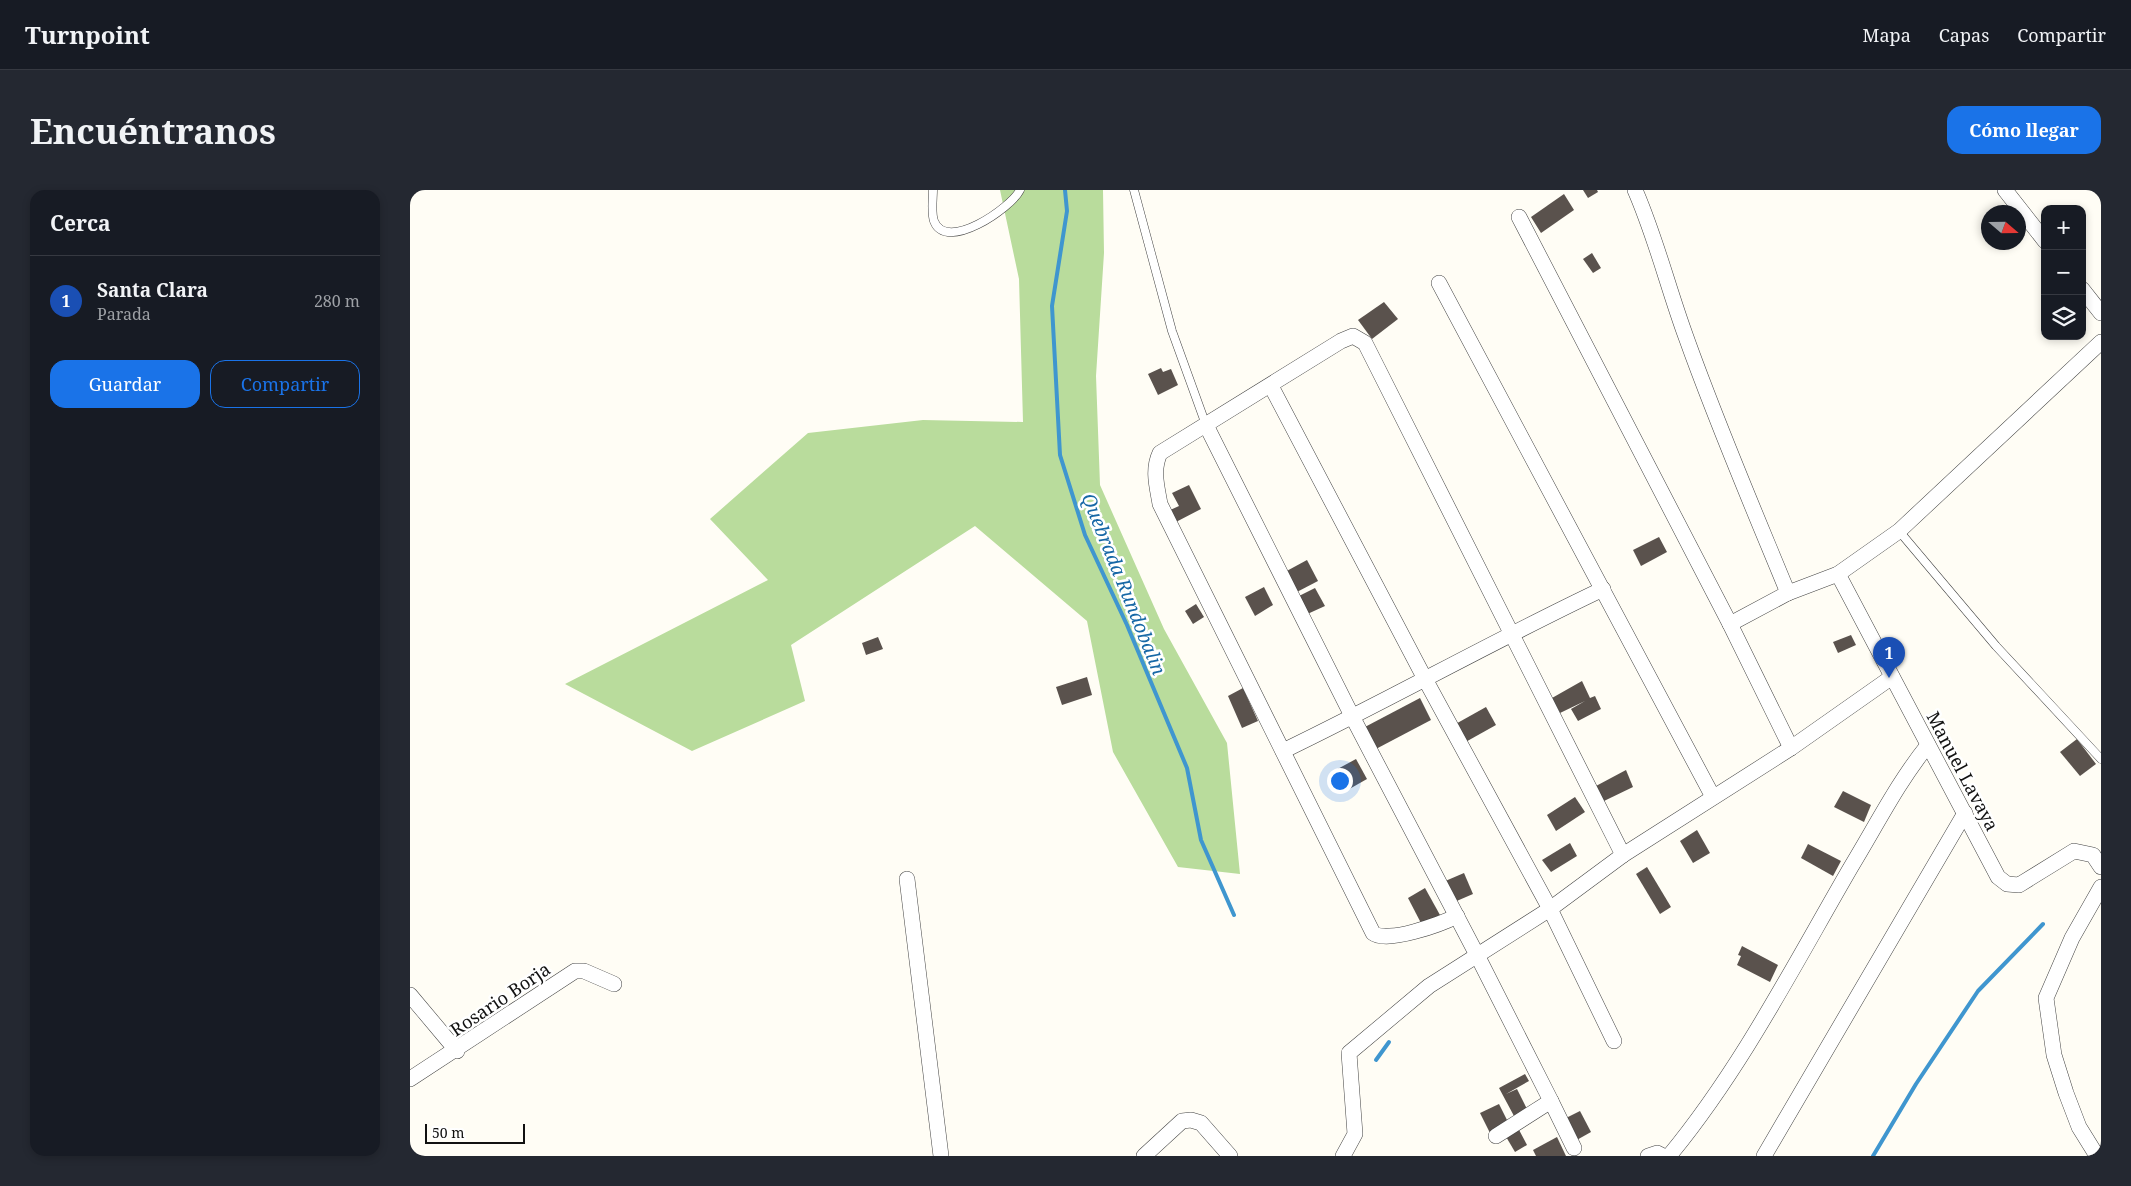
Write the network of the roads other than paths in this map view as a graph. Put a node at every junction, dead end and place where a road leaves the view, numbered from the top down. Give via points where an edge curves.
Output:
1 (932, 190) edge
2 (1020, 190) edge
3 (1134, 190) edge
4 (1635, 190) edge
5 (2005, 190) edge
6 (1519, 218) dead end
7 (2041, 236) edge
8 (1439, 283) dead end
9 (2086, 294) edge
10 (2101, 313) edge
11 (2101, 342) edge
12 (1272, 386) junction
13 (1206, 426) junction
14 (1898, 531) junction
15 (1838, 574) junction
16 (1603, 589) junction
17 (1788, 593) junction
18 (1730, 624) junction
19 (1512, 632) junction
20 (1892, 677) junction
21 (1425, 679) junction
22 (1353, 718) junction
23 (1928, 745) junction
24 (1791, 748) junction
25 (1283, 751) junction
26 (2101, 759) edge
27 (1713, 797) junction
28 (1965, 813) junction
29 (1623, 855) junction
30 (2101, 867) edge
31 (907, 879) dead end
32 (2101, 887) edge
33 (1550, 909) junction
34 (1457, 916) junction
35 (1477, 955) junction
36 (614, 984) dead end
37 (410, 995) edge
38 (1614, 1041) dead end
39 (457, 1051) junction
40 (410, 1080) edge
41 (1551, 1101) junction
42 (1496, 1136) dead end
43 (1574, 1148) dead end
44 (941, 1156) edge
45 (1144, 1156) edge
46 (1230, 1156) edge
47 (1343, 1156) edge
48 (1648, 1156) edge
49 (1664, 1156) edge
50 (1669, 1156) edge
51 (1764, 1156) edge
52 (2098, 1156) edge

1 - 2 lane via 934,222 942,231 954,234 989,219
3 - 13 lane via 1172,331
4 - 17 street via 1652,228 1689,345
5 - 7 street
6 - 18 street
8 - 16 street
9 - 10 street
11 - 14 street
12 - 13 street
12 - 19 street via 1341,341 1353,336 1365,343
12 - 21 street
13 - 22 street
13 - 25 street via 1160,453 1155,475 1160,504
14 - 15 street
14 - 26 lane via 1996,646
15 - 17 street
15 - 20 street, Manuel Lavaya
16 - 19 street
16 - 27 street
17 - 18 street
18 - 24 street
19 - 21 street
19 - 29 street
20 - 23 street, Manuel Lavaya
20 - 24 street
21 - 22 street
21 - 33 street
22 - 25 street
22 - 34 street
23 - 28 street, Manuel Lavaya
23 - 50 street via 1892,798 1759,1026 1688,1134
24 - 27 street
25 - 34 street via 1373,933 1382,938 1438,925
27 - 29 street
28 - 30 street, Manuel Lavaya via 1998,877 2007,884 2019,885 2074,851 2093,855
28 - 51 street
29 - 33 street
31 - 44 street
32 - 52 street via 2072,938 2046,998 2054,1055 2063,1086 2079,1127
33 - 35 street
33 - 38 street
34 - 35 street
35 - 41 street
35 - 47 street via 1429,986 1349,1053 1355,1134
36 - 39 street, Rosario Borja via 584,971 575,972
37 - 39 street
39 - 40 street, Rosario Borja
41 - 42 street
41 - 43 street
45 - 46 street via 1182,1121 1191,1120 1201,1123
48 - 49 street via 1657,1152

